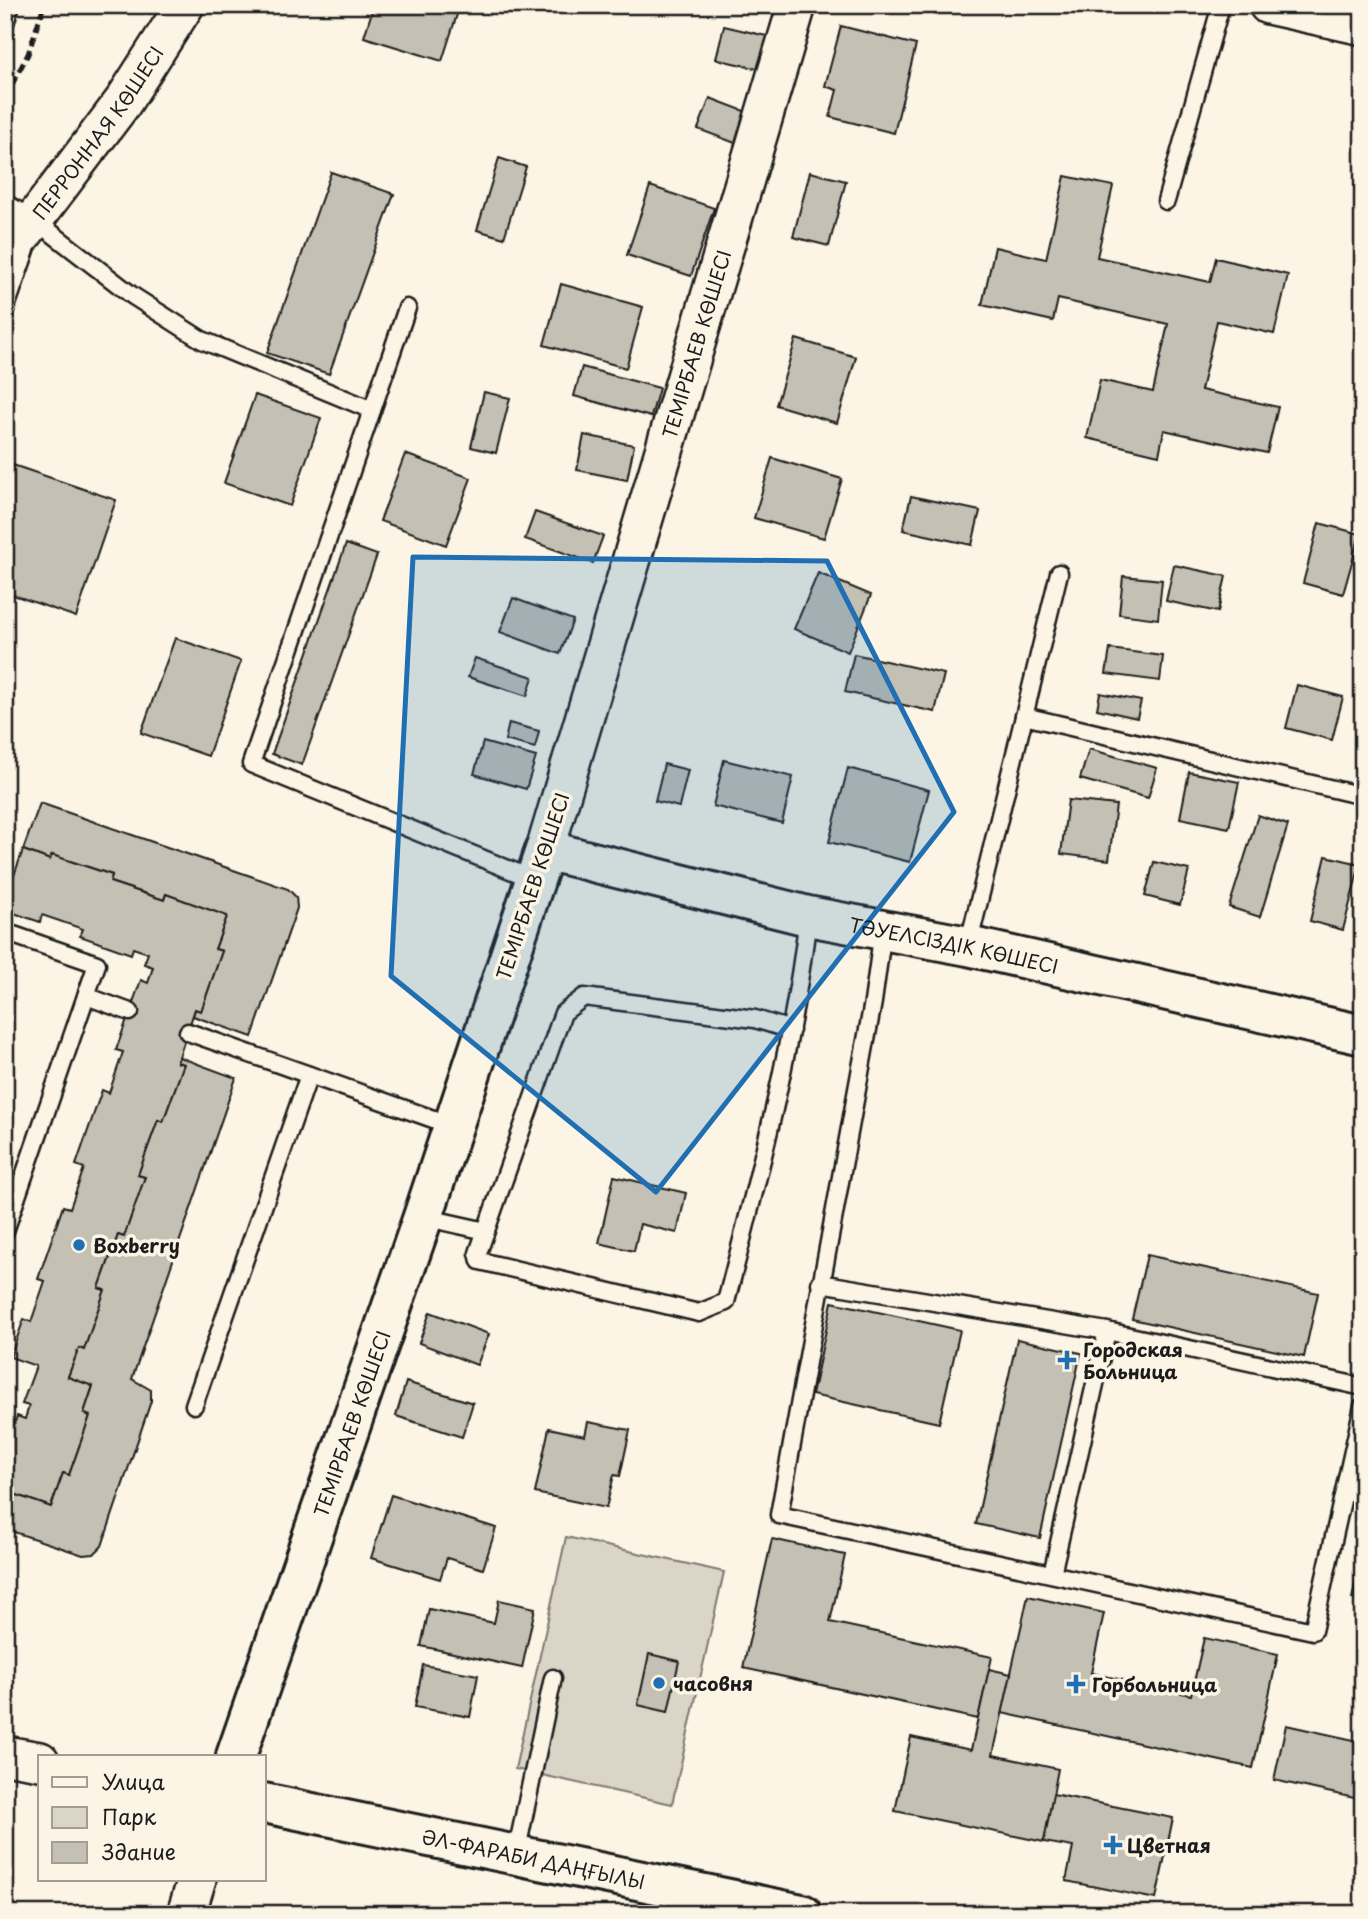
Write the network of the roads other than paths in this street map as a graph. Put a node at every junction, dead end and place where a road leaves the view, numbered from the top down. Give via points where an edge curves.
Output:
1 (185, 5) edge
2 (797, 5) edge
3 (1221, 5) edge
4 (1268, 5) edge
5 (1363, 26) edge
6 (1166, 201) dead end
7 (20, 212) edge
8 (5, 258) edge
9 (407, 307) dead end
10 (5, 310) edge
11 (372, 410) junction
12 (1059, 573) dead end
13 (1024, 716) junction
14 (1363, 796) edge
15 (540, 865) junction
16 (808, 916) junction
17 (883, 930) junction
18 (5, 932) edge
19 (968, 946) junction
20 (86, 996) junction
21 (130, 1012) dead end
22 (791, 1030) junction
23 (188, 1032) dead end
24 (1363, 1035) edge
25 (309, 1075) junction
26 (453, 1126) junction
27 (423, 1217) junction
28 (5, 1231) edge
29 (486, 1231) junction
30 (820, 1283) junction
31 (1107, 1331) junction
32 (1363, 1387) edge
33 (194, 1405) dead end
34 (1363, 1406) edge
35 (1052, 1574) junction
36 (552, 1678) dead end
37 (5, 1755) edge
38 (236, 1755) edge
39 (38, 1761) edge
40 (266, 1803) edge
41 (516, 1854) junction
42 (196, 1881) edge
43 (696, 1903) edge
44 (186, 1914) edge
45 (802, 1914) edge

1 - 7 street, ПЕРРОННАЯ КӨШЕСІ via 123,102
2 - 15 street, ТЕМІРБАЕВ КӨШЕСІ
3 - 6 lane
4 - 5 street
7 - 8 street, ПЕРРОННАЯ КӨШЕСІ
7 - 10 lane
7 - 11 lane via 132,296 202,340
9 - 11 lane
11 - 15 lane via 251,764
12 - 13 lane
13 - 14 lane
13 - 19 lane
15 - 16 main road, ТӘУЕЛСІЗДІК КӨШЕСІ
15 - 26 main road, ТЕМІРБАЕВ КӨШЕСІ
16 - 17 main road, ТӘУЕЛСІЗДІК КӨШЕСІ
16 - 22 lane
17 - 19 main road, ТӘУЕЛСІЗДІК КӨШЕСІ
17 - 30 lane
18 - 20 lane via 97,964
19 - 24 main road, ТӘУЕЛСІЗДІК КӨШЕСІ
20 - 21 lane
20 - 28 lane
22 - 29 lane via 755,1019 584,997 573,1003 564,1013
22 - 29 lane via 726,1301 699,1313 486,1265 478,1253
23 - 25 lane
25 - 26 lane
25 - 33 lane
26 - 27 main road, ТЕМІРБАЕВ КӨШЕСІ
27 - 29 lane
27 - 38 main road, ТЕМІРБАЕВ КӨШЕСІ
30 - 31 lane
30 - 35 lane via 779,1514
31 - 32 lane
31 - 35 lane
34 - 35 lane via 1313,1631
36 - 41 lane
37 - 39 street
40 - 41 main road, ӘЛ-ФАРАБИ ДАҢҒЫЛЫ
41 - 43 main road, ӘЛ-ФАРАБИ ДАҢҒЫЛЫ
42 - 44 street
43 - 45 main road, ӘЛ-ФАРАБИ ДАҢҒЫЛЫ

